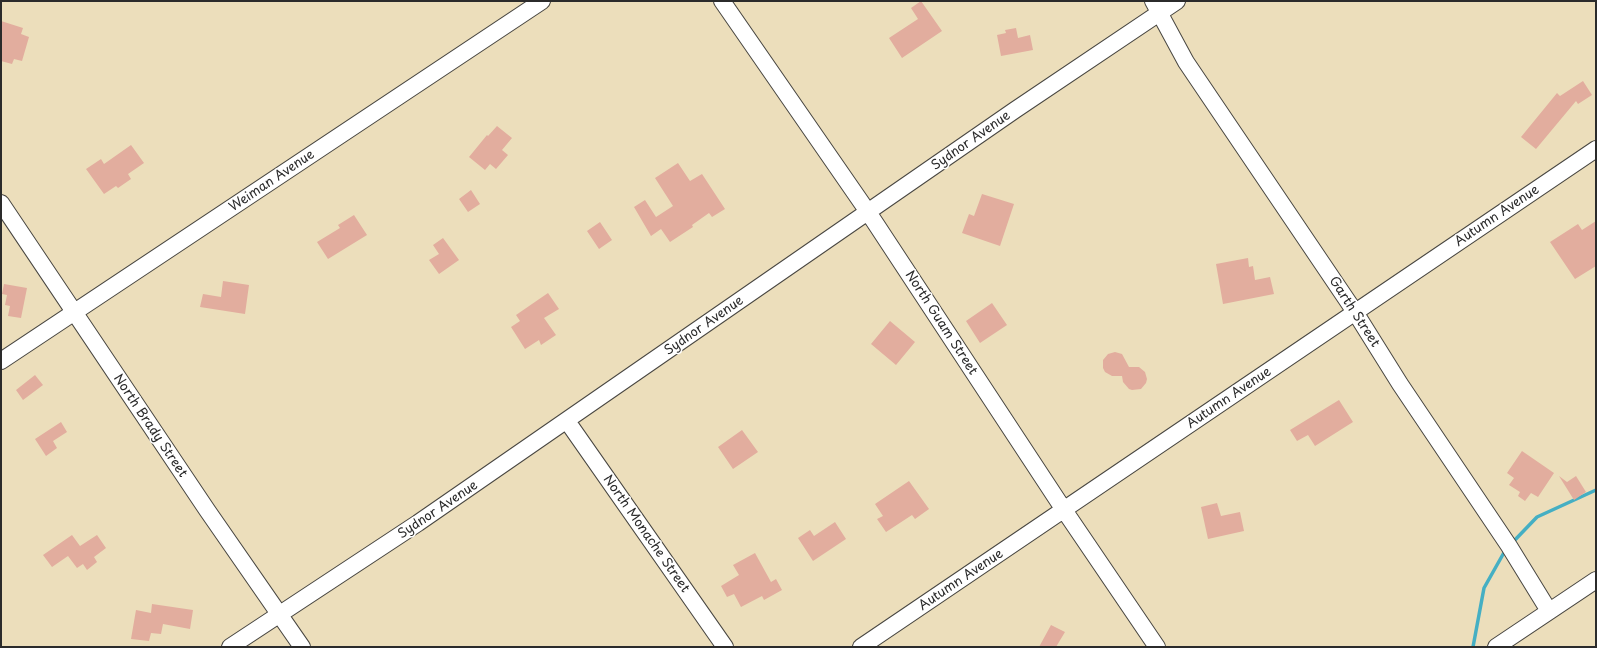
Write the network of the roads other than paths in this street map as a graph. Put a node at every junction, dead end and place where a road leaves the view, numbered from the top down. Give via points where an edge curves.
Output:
1 (542, 1) edge
2 (722, 1) edge
3 (1177, 1) edge
4 (1156, 7) edge
5 (1596, 149) edge
6 (1, 203) edge
7 (868, 212) junction
8 (75, 312) junction
9 (1355, 312) junction
10 (1, 362) edge
11 (567, 421) junction
12 (1064, 510) junction
13 (1596, 580) edge
14 (1549, 611) junction
15 (279, 614) junction
16 (230, 647) edge
17 (302, 647) edge
18 (724, 647) edge
19 (861, 647) edge
20 (1157, 647) edge
21 (1496, 647) edge

1 - 8 street, Weiman Avenue
2 - 7 street, North Guam Street
3 - 4 street, Sydnor Avenue
4 - 7 street, Sydnor Avenue
4 - 9 street, Garth Street via 1186,62
5 - 9 street, Autumn Avenue
6 - 8 street, North Brady Street
7 - 11 street, Sydnor Avenue
7 - 12 street, North Guam Street
8 - 10 street, Weiman Avenue
8 - 15 street, North Brady Street
9 - 12 street, Autumn Avenue
9 - 14 street, Garth Street
11 - 15 street, Sydnor Avenue
11 - 18 street, North Monache Street
12 - 19 street, Autumn Avenue
12 - 20 street, North Guam Street
13 - 14 street
14 - 21 street
15 - 16 street, Sydnor Avenue
15 - 17 street, North Brady Street

